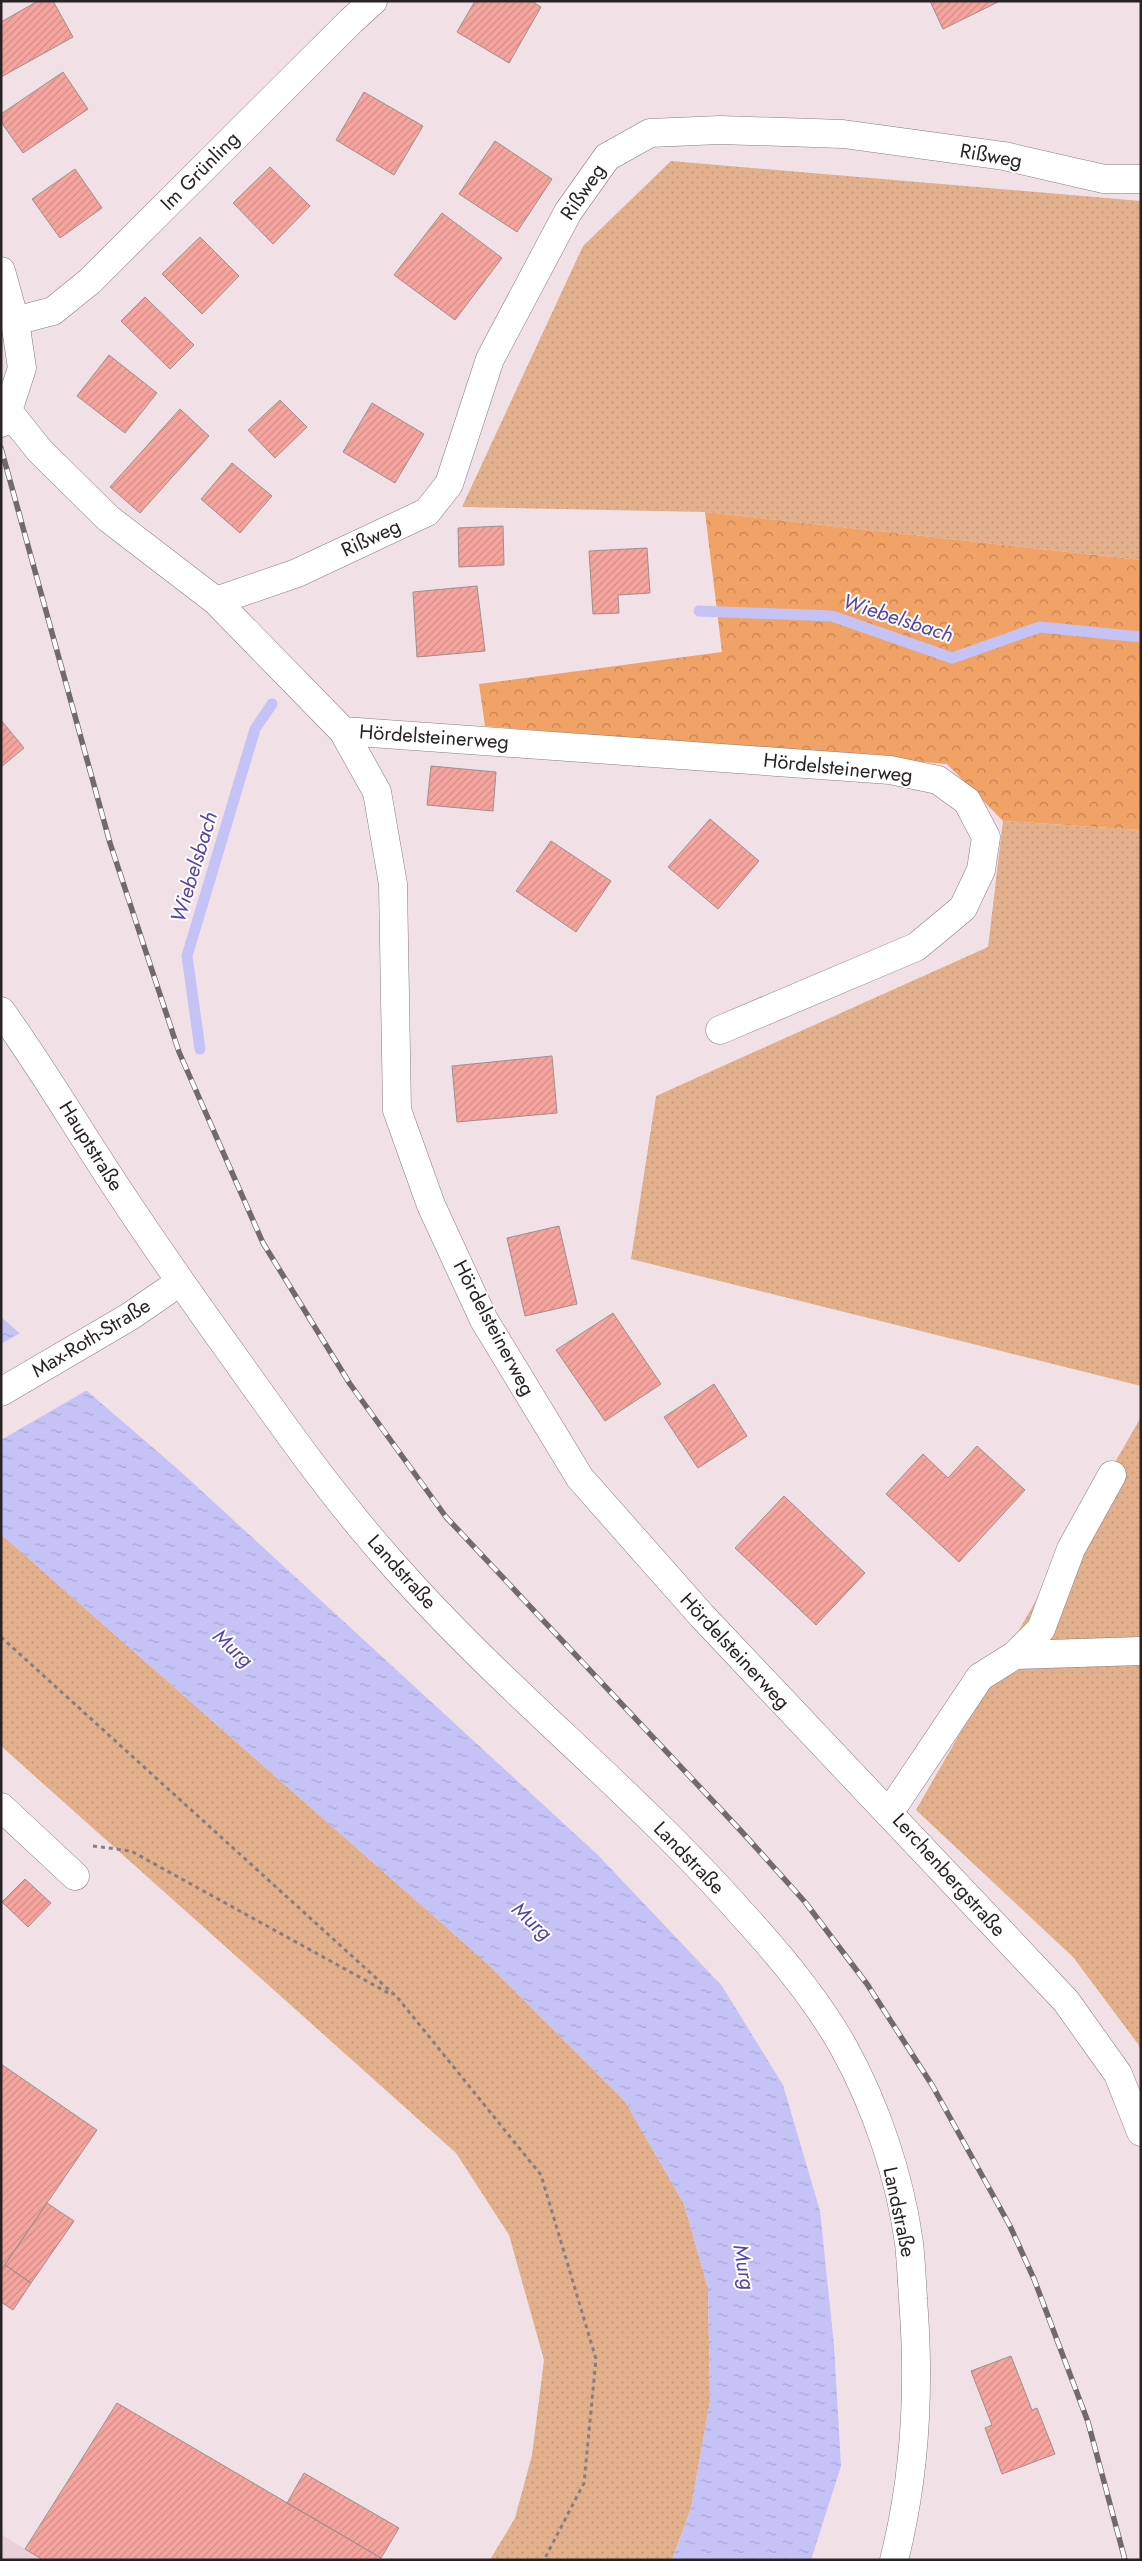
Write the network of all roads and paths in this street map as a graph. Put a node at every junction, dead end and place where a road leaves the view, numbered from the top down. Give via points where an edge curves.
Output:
1 (373, 1) edge
2 (347, 11) edge
3 (1141, 179) edge
4 (1, 271) edge
5 (15, 321) junction
6 (5, 417) edge
7 (216, 601) junction
8 (343, 731) junction
9 (1, 1011) edge
10 (720, 1030) dead end
11 (180, 1282) junction
12 (1, 1392) edge
13 (1112, 1475) dead end
14 (1, 1637) edge
15 (1141, 1651) edge
16 (1015, 1655) junction
17 (1, 1807) edge
18 (888, 1813) junction
19 (92, 1846) dead end
20 (76, 1876) dead end
21 (397, 1997) junction
22 (1141, 2132) edge
23 (544, 2560) edge
24 (894, 2560) edge

1 - 2 street, Im Grünling
2 - 5 street, Im Grünling via 90,281 53,311
3 - 7 street, Rißweg via 1104,179 1004,156 843,134 720,130 650,134 607,157 568,212 490,359 449,484 426,512 298,573
4 - 5 street
5 - 6 street via 22,368
6 - 7 street, Hördelsteinerweg via 109,519
7 - 8 street, Hördelsteinerweg
8 - 10 street, Hördelsteinerweg via 890,770 938,780 967,801 986,837 981,870 963,908 916,947
8 - 18 street, Hördelsteinerweg via 377,792 393,884 397,1110 431,1205 484,1320 580,1478 702,1616
9 - 11 street, Hauptstraße
11 - 12 street, Max-Roth-Straße via 129,1317
11 - 24 street, Landstraße via 294,1442 390,1561 466,1643 698,1864 782,1959 843,2047 870,2106 893,2170 909,2242 916,2343 916,2430 905,2519
13 - 16 street, Lerchenbergstraße via 1071,1549 1041,1629
14 - 21 path
15 - 16 street
16 - 18 street, Lerchenbergstraße via 980,1677
17 - 20 street
18 - 22 street, Lerchenbergstraße via 1066,2001 1118,2074
19 - 21 path via 131,1852
21 - 23 path via 541,2175 596,2359 584,2483

